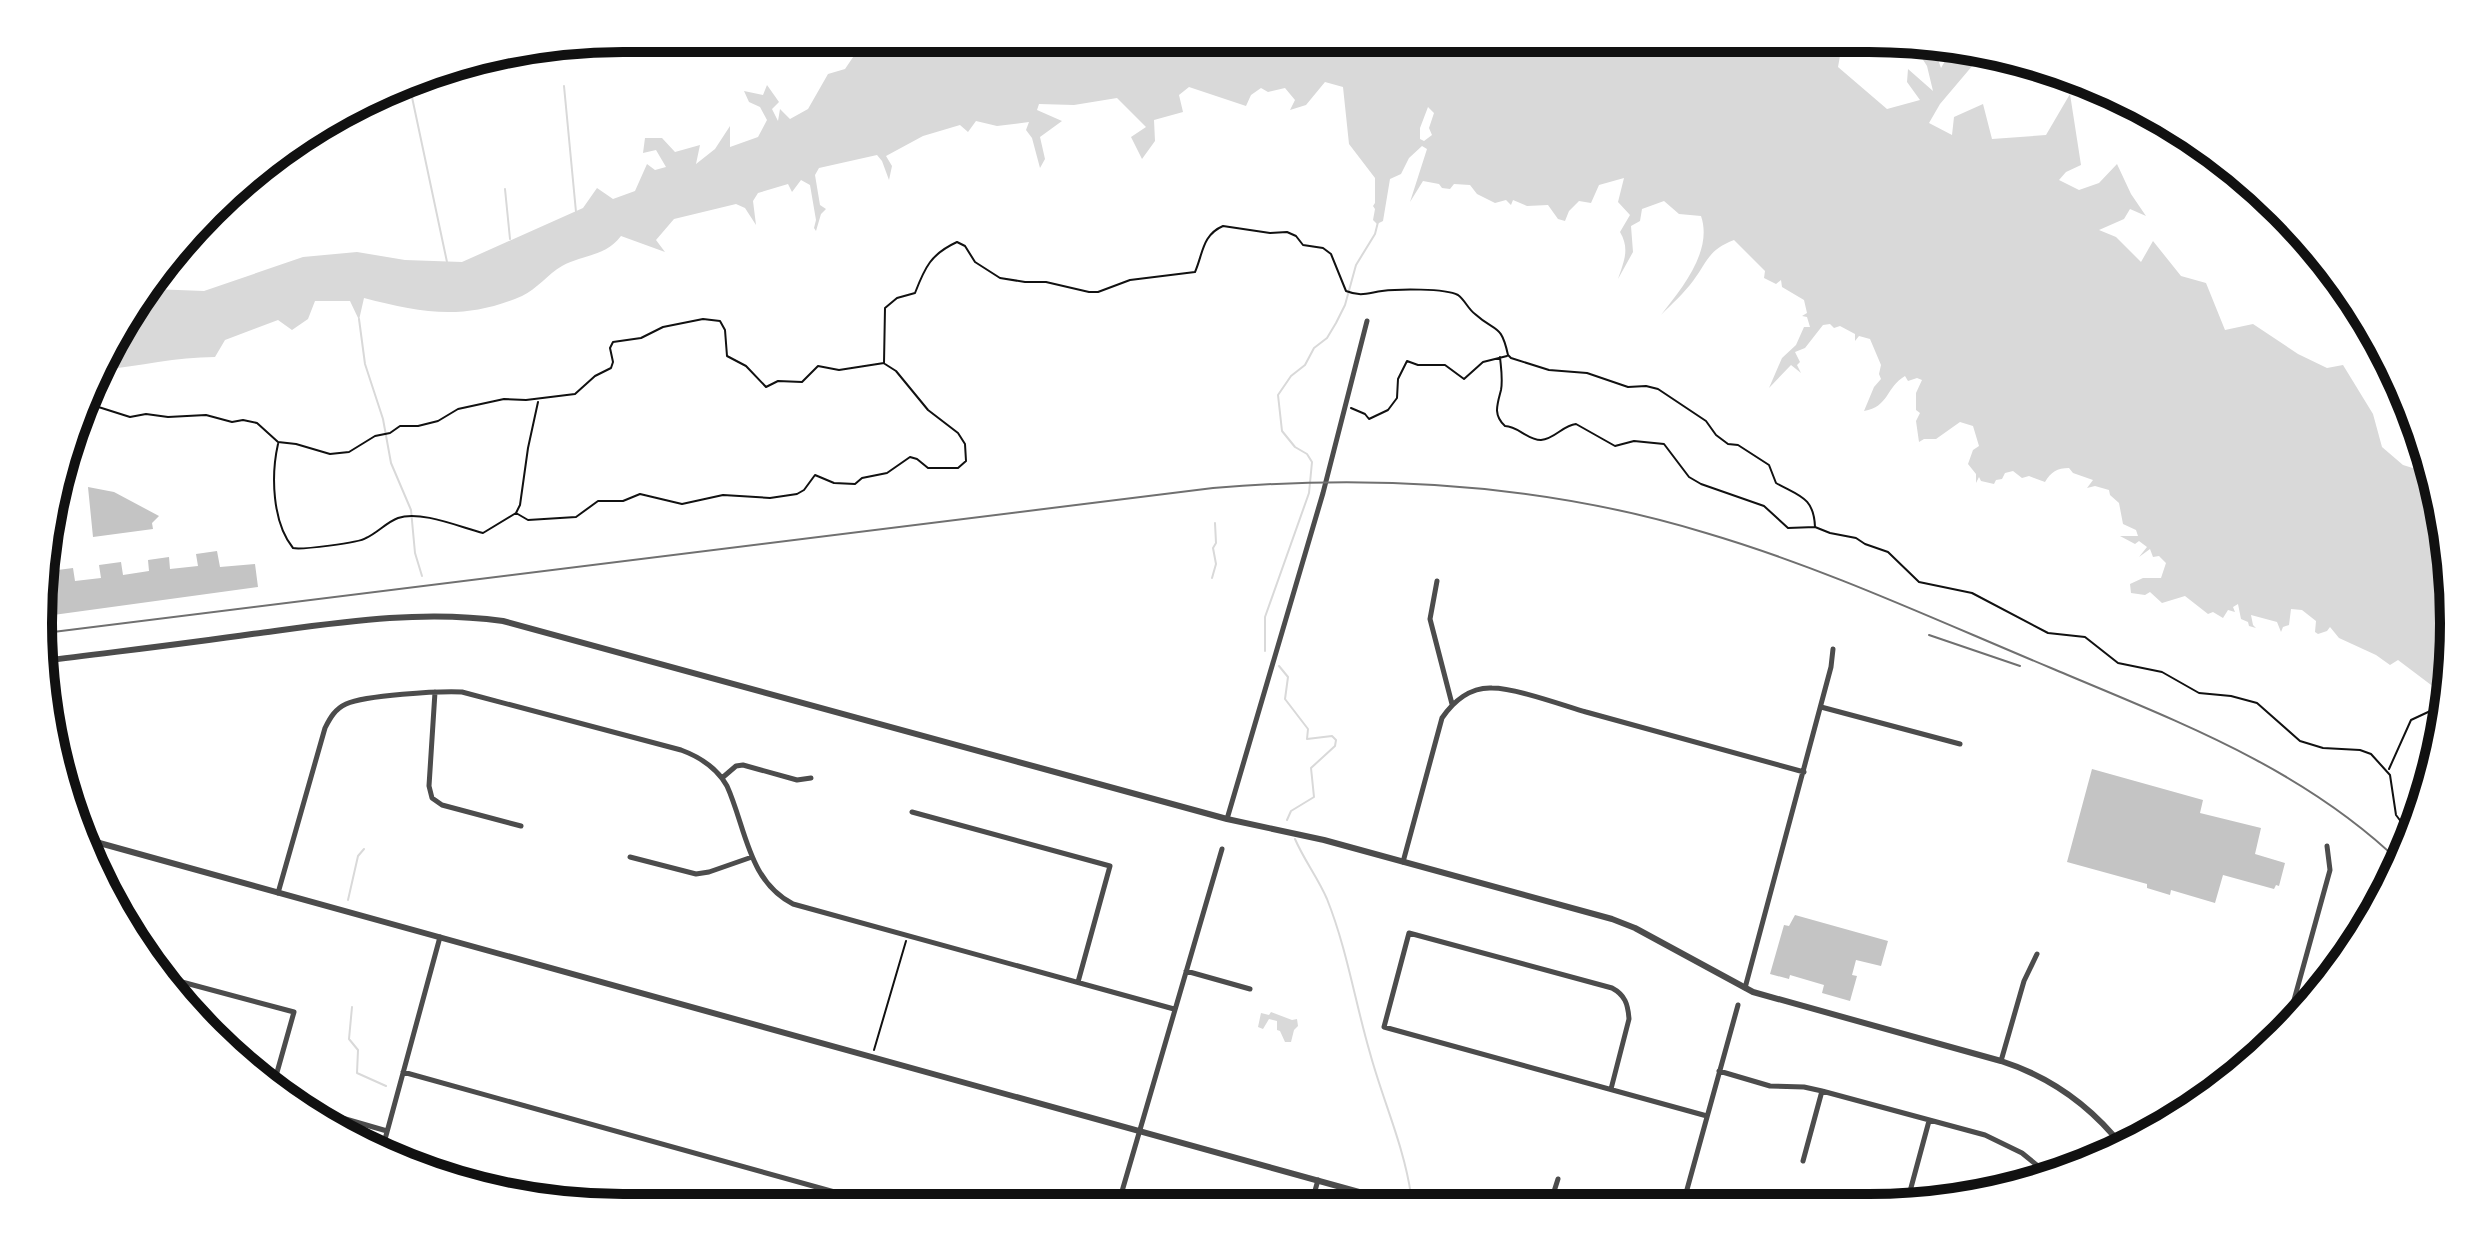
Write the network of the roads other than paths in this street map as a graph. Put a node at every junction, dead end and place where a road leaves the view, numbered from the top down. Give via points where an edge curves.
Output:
1 (1367, 321) dead end
2 (1437, 581) dead end
3 (1833, 649) dead end
4 (53, 660) edge
5 (435, 692) junction
6 (1452, 704) junction
7 (1821, 707) junction
8 (1960, 744) dead end
9 (1804, 772) junction
10 (722, 778) junction
11 (811, 778) dead end
12 (912, 812) dead end
13 (1227, 819) junction
14 (521, 826) dead end
15 (95, 842) edge
16 (2327, 846) dead end
17 (1222, 849) dead end
18 (630, 857) dead end
19 (752, 857) junction
20 (1403, 862) junction
21 (278, 893) junction
22 (440, 937) junction
23 (2037, 954) dead end
24 (1186, 971) junction
25 (179, 981) edge
26 (1078, 982) junction
27 (1745, 988) junction
28 (1250, 989) dead end
29 (1738, 1005) dead end
30 (2293, 1005) edge
31 (1174, 1009) junction
32 (2001, 1061) junction
33 (1719, 1071) junction
34 (403, 1072) junction
35 (276, 1077) edge
36 (1611, 1089) junction
37 (1822, 1091) junction
38 (333, 1115) edge
39 (1707, 1116) junction
40 (1929, 1121) junction
41 (1139, 1130) junction
42 (387, 1131) junction
43 (2115, 1138) edge
44 (384, 1142) edge
45 (1803, 1161) dead end
46 (2040, 1168) edge
47 (1558, 1179) dead end
48 (1318, 1180) junction
49 (1910, 1193) edge
50 (842, 1194) edge
51 (1121, 1194) edge
52 (1314, 1194) edge
53 (1367, 1194) edge
54 (1553, 1194) edge
55 (1686, 1194) edge

1 - 13 street via 1323,493
2 - 6 street via 1430,619
3 - 7 street
4 - 13 street via 333,623 421,615 475,617
5 - 10 street via 486,696 681,750
5 - 14 street via 432,798
5 - 21 street via 352,702 330,718
6 - 9 street via 1468,693 1493,687
6 - 20 street via 1437,733
7 - 8 street
7 - 9 street
9 - 27 street
10 - 11 street via 743,765 797,780
10 - 19 street
12 - 26 street via 1110,866
13 - 20 street
15 - 21 street
16 - 30 street via 2330,870
17 - 24 street
18 - 19 street via 696,874
19 - 26 street via 769,887 793,904
20 - 27 street via 1612,919
21 - 22 street
22 - 34 street
22 - 41 street
23 - 32 street
24 - 28 street
24 - 31 street
25 - 35 street via 294,1012
26 - 31 street
27 - 32 street
29 - 33 street
31 - 41 street
32 - 43 street via 2053,1083 2086,1105
33 - 37 street via 1770,1086
33 - 39 street
34 - 42 street
34 - 50 street
36 - 36 street via 1384,1027 1409,933 1620,992 1629,1019
36 - 39 street
37 - 40 street
37 - 45 street
38 - 42 street
39 - 55 street
40 - 46 street via 2005,1143
40 - 49 street
41 - 48 street
41 - 51 street
42 - 44 street
47 - 54 street
48 - 52 street
48 - 53 street

